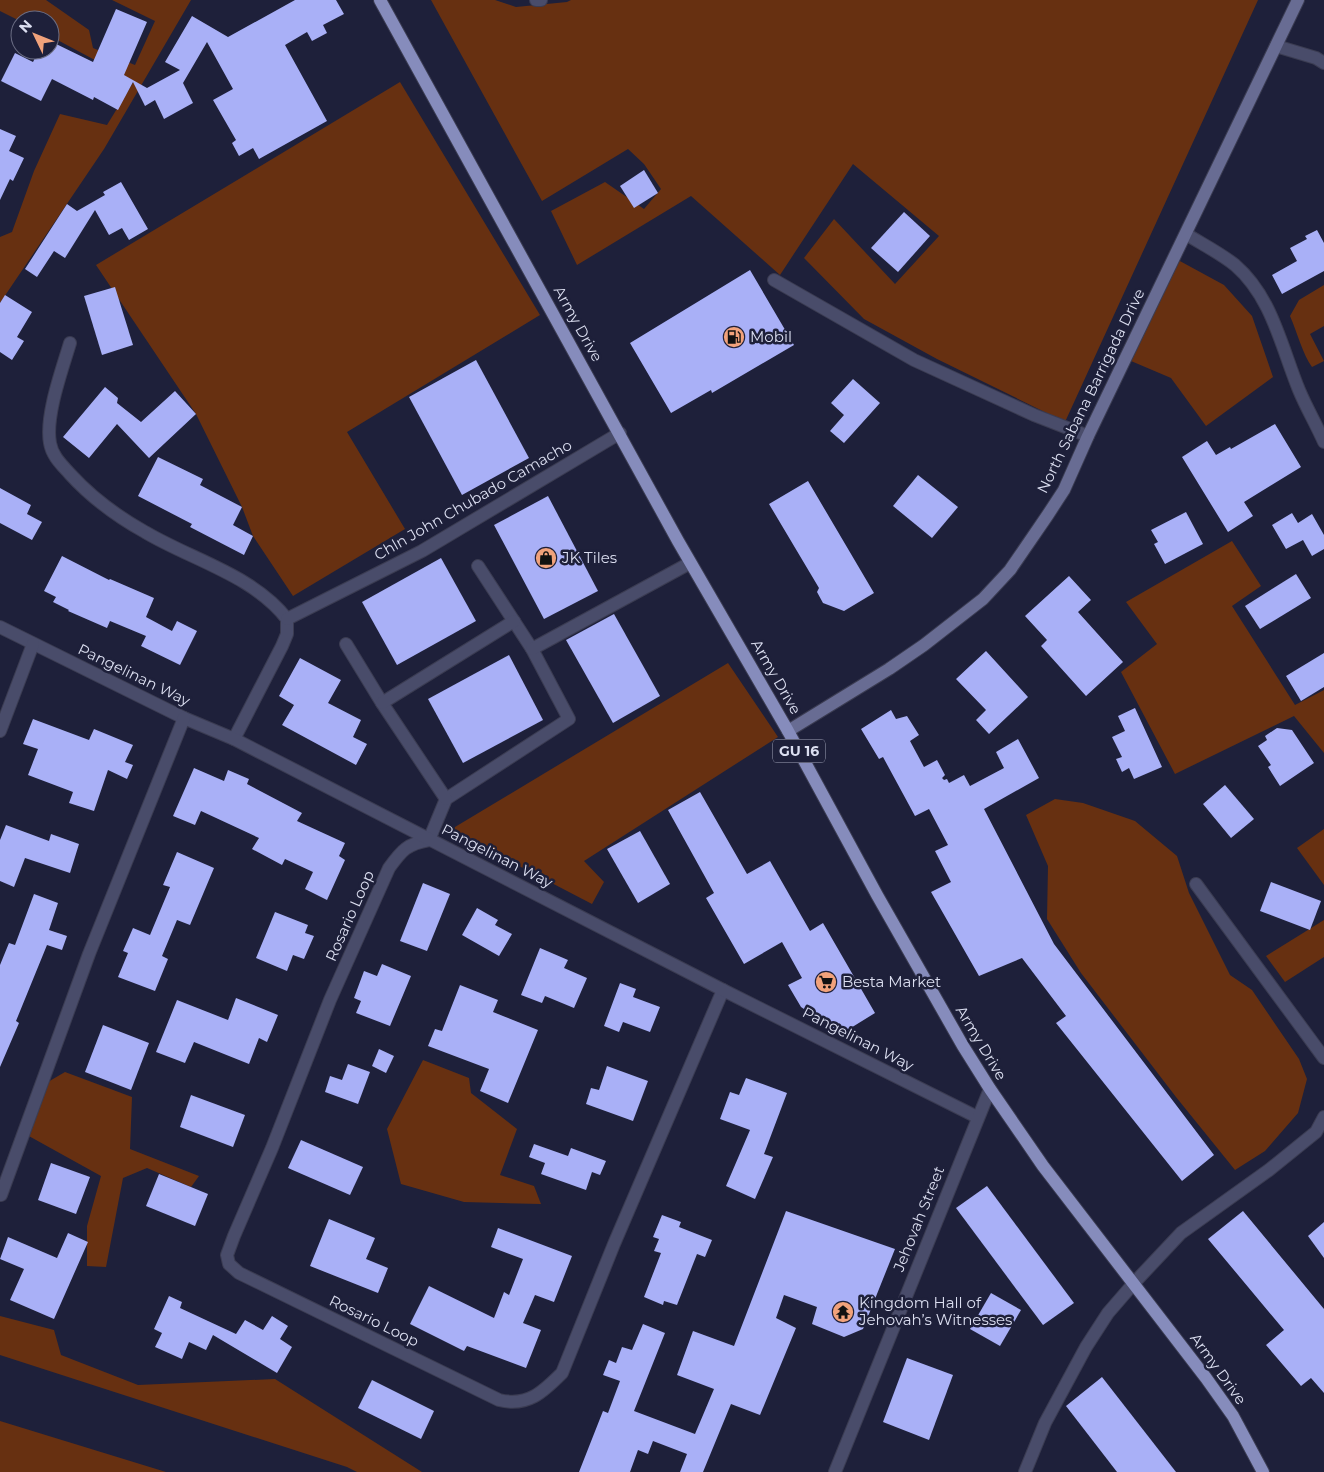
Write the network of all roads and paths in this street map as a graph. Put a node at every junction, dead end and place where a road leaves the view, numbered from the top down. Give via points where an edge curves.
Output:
1 (380, 0) edge
2 (536, 0) edge
3 (541, 0) edge
4 (1298, 0) edge
5 (1276, 46) junction
6 (1324, 64) edge
7 (1186, 234) junction
8 (774, 280) dead end
9 (70, 343) dead end
10 (620, 433) junction
11 (1088, 436) junction
12 (1324, 442) edge
13 (690, 563) junction
14 (478, 566) dead end
15 (288, 619) junction
16 (514, 621) junction
17 (0, 627) edge
18 (33, 644) junction
19 (346, 644) dead end
20 (532, 649) junction
21 (382, 703) junction
22 (184, 718) junction
23 (0, 731) edge
24 (788, 731) junction
25 (234, 739) junction
26 (446, 799) junction
27 (429, 840) junction
28 (1196, 884) dead end
29 (723, 990) junction
30 (1324, 1058) edge
31 (990, 1089) junction
32 (1324, 1116) edge
33 (977, 1117) junction
34 (1, 1195) dead end
35 (1134, 1283) junction
36 (834, 1472) edge
37 (1025, 1472) edge
38 (1262, 1472) edge

1 - 10 main road, Army Drive / GU 16
2 - 3 street
4 - 5 main road, North Sabana Barrigada Drive
5 - 6 street via 1316,58
5 - 7 main road, North Sabana Barrigada Drive
7 - 11 main road, North Sabana Barrigada Drive
7 - 12 street via 1236,266 1267,305 1299,390
8 - 11 street via 914,360
9 - 15 street via 49,426 50,444 56,458 86,492 145,532 263,594
10 - 13 main road, Army Drive / GU 16
10 - 15 street, Chln John Chubado Camacho via 422,551
11 - 24 main road, North Sabana Barrigada Drive via 1064,490 1010,570 983,599 894,666
13 - 20 street
13 - 24 main road, Army Drive / GU 16
14 - 16 street
15 - 25 street via 282,646
16 - 20 street
16 - 21 street
17 - 18 street, Pangelinan Way
18 - 22 street, Pangelinan Way
18 - 23 street
19 - 21 street
20 - 26 street via 569,719
21 - 26 street
22 - 25 street, Pangelinan Way
22 - 34 street via 88,954
24 - 31 main road, Army Drive / GU 16 via 908,950
25 - 27 street, Pangelinan Way
26 - 27 street
27 - 29 street, Pangelinan Way
27 - 29 street, Rosario Loop via 414,842 402,850 389,868 330,1000 227,1254 229,1264 239,1273 499,1400 508,1402 534,1398 562,1372
28 - 30 street
29 - 33 street, Pangelinan Way
31 - 33 street, Jehovah Street
31 - 35 main road, Army Drive / GU 16 via 1043,1166
32 - 35 street via 1309,1138 1180,1232
33 - 36 street, Jehovah Street
35 - 37 street via 1108,1313 1086,1347 1045,1424
35 - 38 main road, Army Drive / GU 16 via 1227,1409

